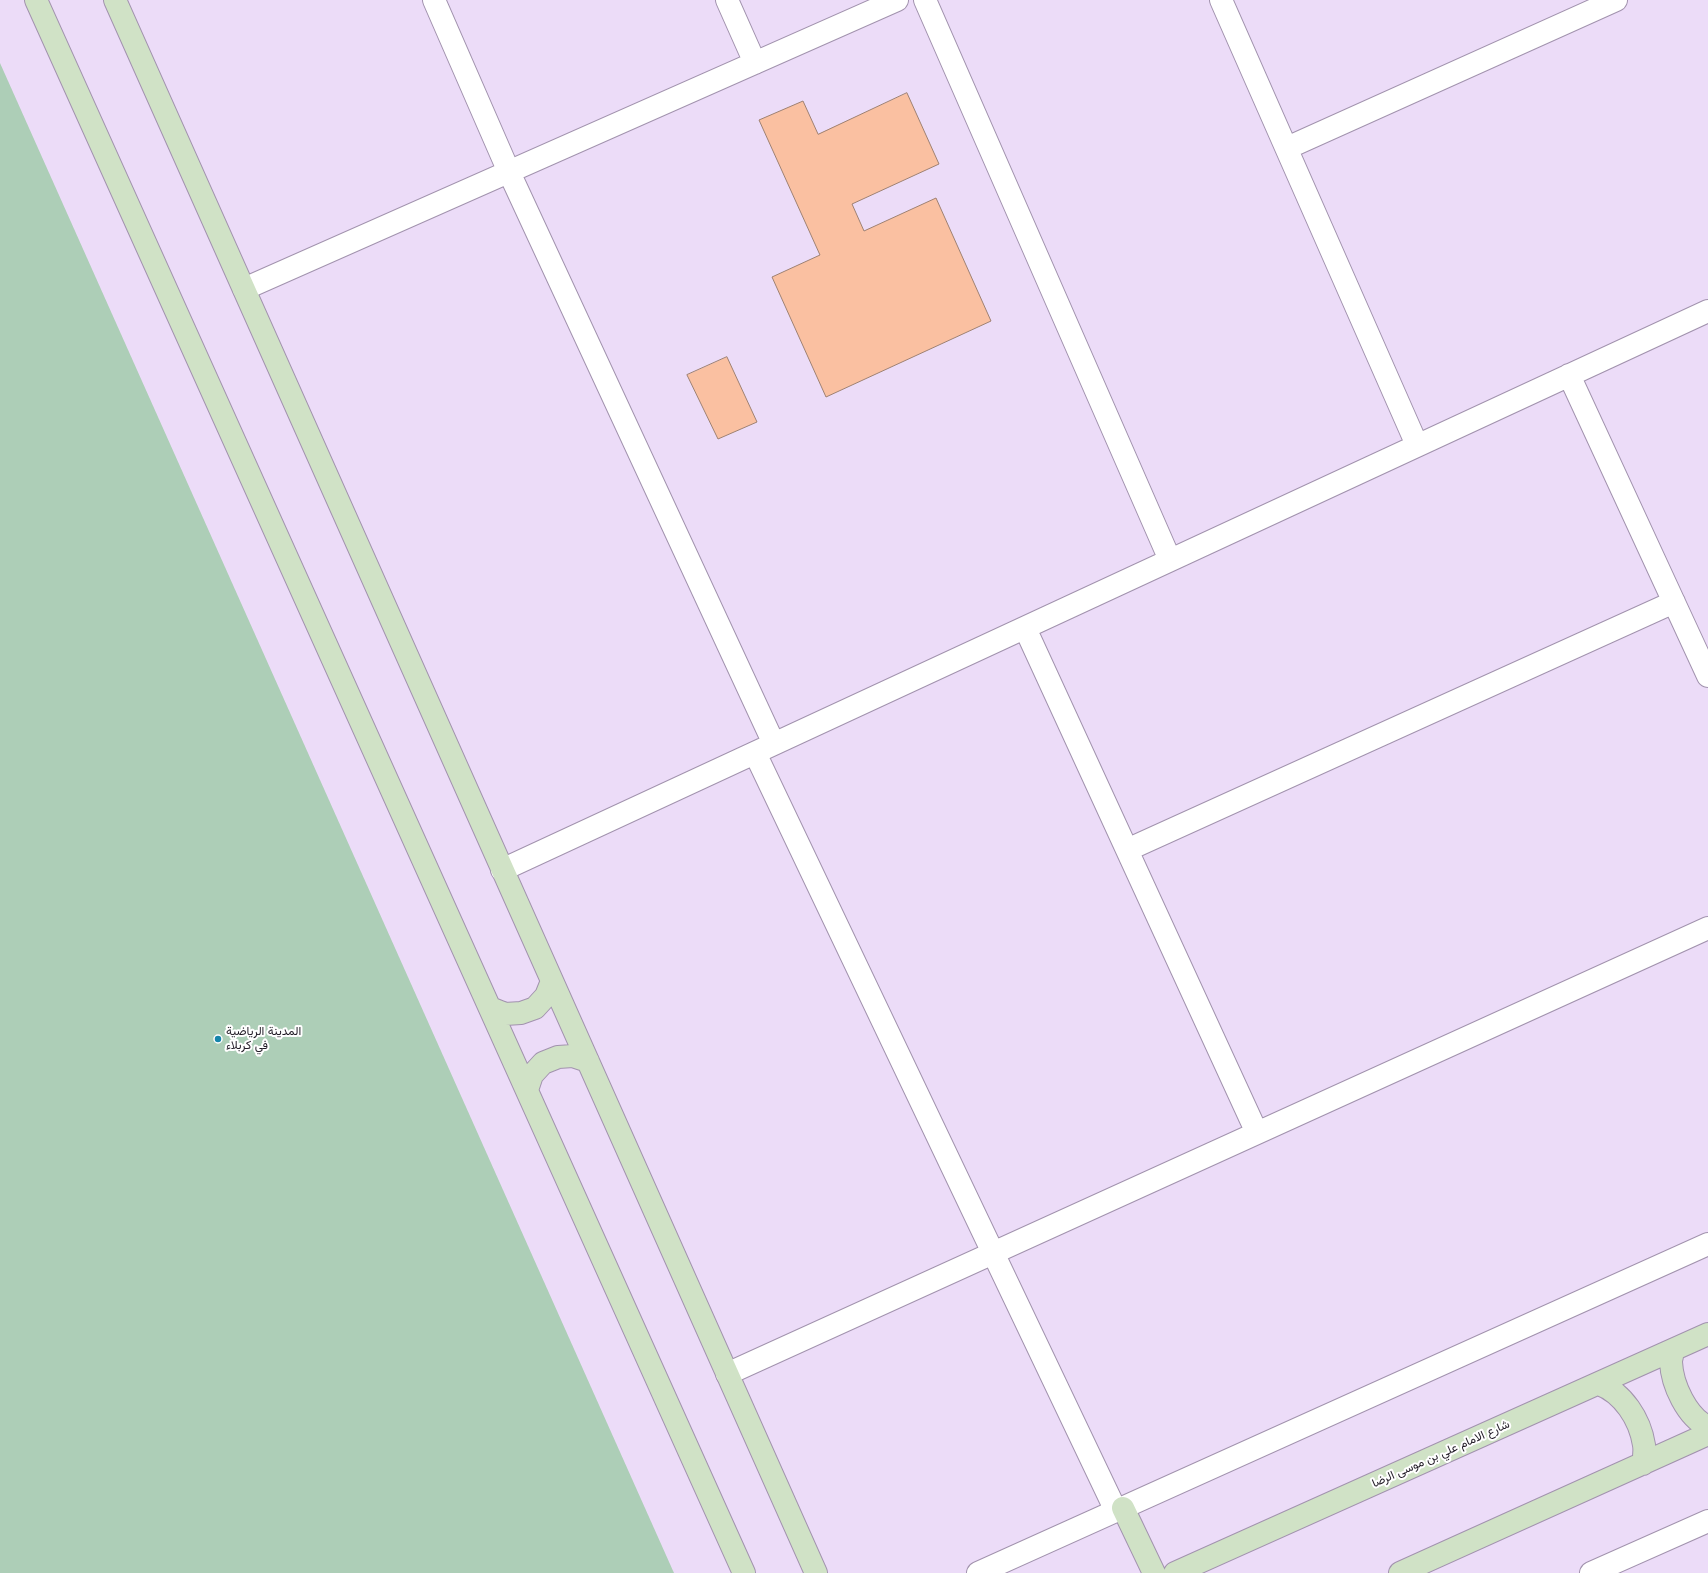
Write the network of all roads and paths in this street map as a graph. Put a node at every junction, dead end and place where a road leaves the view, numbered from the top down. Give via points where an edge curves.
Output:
1 (36, 0) edge
2 (115, 0) edge
3 (434, 0) edge
4 (727, 0) edge
5 (897, 0) edge
6 (925, 0) edge
7 (1221, 0) edge
8 (1616, 0) edge
9 (754, 63) junction
10 (1287, 148) junction
11 (509, 172) junction
12 (244, 289) junction
13 (1708, 311) edge
14 (1569, 375) junction
15 (1417, 445) junction
16 (1170, 560) junction
17 (1674, 602) junction
18 (1025, 628) junction
19 (1708, 676) edge
20 (765, 748) junction
21 (1128, 850) junction
22 (502, 870) junction
23 (1708, 928) edge
24 (552, 981) junction
25 (490, 1008) junction
26 (588, 1061) junction
27 (527, 1090) junction
28 (1257, 1133) junction
29 (1708, 1244) edge
30 (993, 1253) junction
31 (1708, 1334) edge
32 (1673, 1350) junction
33 (727, 1374) junction
34 (1598, 1384) junction
35 (1708, 1427) edge
36 (1708, 1434) edge
37 (1643, 1464) junction
38 (1119, 1509) junction
39 (1708, 1521) edge
40 (744, 1573) edge
41 (816, 1573) edge
42 (978, 1573) edge
43 (1154, 1573) edge
44 (1175, 1573) edge
45 (1400, 1573) edge
46 (1591, 1573) edge

1 - 25 street
2 - 12 street
3 - 11 street
4 - 9 street
5 - 9 street
6 - 16 street
7 - 10 street
8 - 10 street
9 - 11 street
10 - 15 street
11 - 12 street
11 - 20 street
12 - 22 street
13 - 14 street
14 - 15 street
14 - 17 street
15 - 16 street
16 - 18 street
17 - 19 street
17 - 21 street
18 - 20 street
18 - 21 street
20 - 22 street
20 - 30 street
21 - 28 street
22 - 24 street
23 - 28 street
24 - 25 street via 546,996 535,1008 521,1014 505,1014
24 - 26 street
25 - 27 street
26 - 27 street via 573,1056 558,1057 543,1063 532,1075
26 - 33 street
27 - 40 street
28 - 30 street
29 - 38 street
30 - 33 street
30 - 38 street
31 - 32 street, شارع الامام علي بن موسى الرضا
32 - 34 street, شارع الامام علي بن موسى الرضا
32 - 35 street via 1671,1362 1681,1396 1688,1409
33 - 41 street
34 - 37 street via 1609,1388 1633,1414 1645,1446
34 - 44 street, شارع الامام علي بن موسى الرضا
36 - 37 street
37 - 45 street
38 - 42 street
38 - 43 street
39 - 46 street

